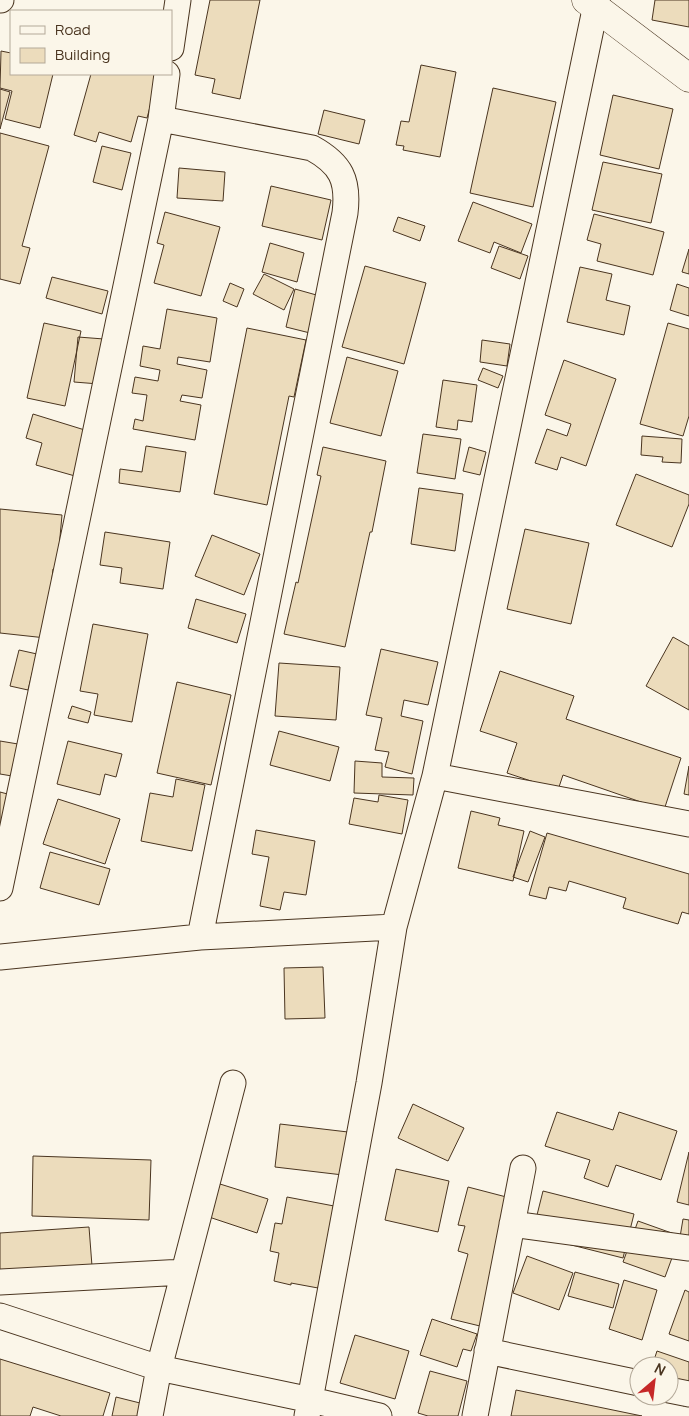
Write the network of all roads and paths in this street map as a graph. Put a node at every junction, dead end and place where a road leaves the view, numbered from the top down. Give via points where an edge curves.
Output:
1 (178, 0) edge
2 (593, 2) edge
3 (172, 41) edge
4 (167, 75) edge
5 (689, 78) edge
6 (161, 118) junction
7 (435, 776) junction
8 (689, 824) edge
9 (0, 888) edge
10 (394, 926) junction
11 (200, 937) junction
12 (0, 957) edge
13 (232, 1083) dead end
14 (523, 1168) dead end
15 (512, 1224) junction
16 (689, 1248) edge
17 (184, 1272) junction
18 (0, 1282) edge
19 (0, 1316) edge
20 (487, 1350) junction
21 (159, 1368) junction
22 (629, 1381) edge
23 (309, 1408) edge
24 (150, 1416) edge
25 (379, 1416) edge
26 (475, 1416) edge

1 - 3 street
2 - 5 street
2 - 7 street
4 - 6 street
6 - 9 street
6 - 11 street via 312,148 337,167 347,197
7 - 8 street
7 - 10 street
10 - 11 street
10 - 23 street via 369,1083
11 - 12 street
13 - 17 street
14 - 15 street
15 - 16 street
15 - 20 street
17 - 18 street
17 - 21 street
19 - 21 street
20 - 22 street
20 - 26 street
21 - 23 street
21 - 24 street
23 - 25 street

